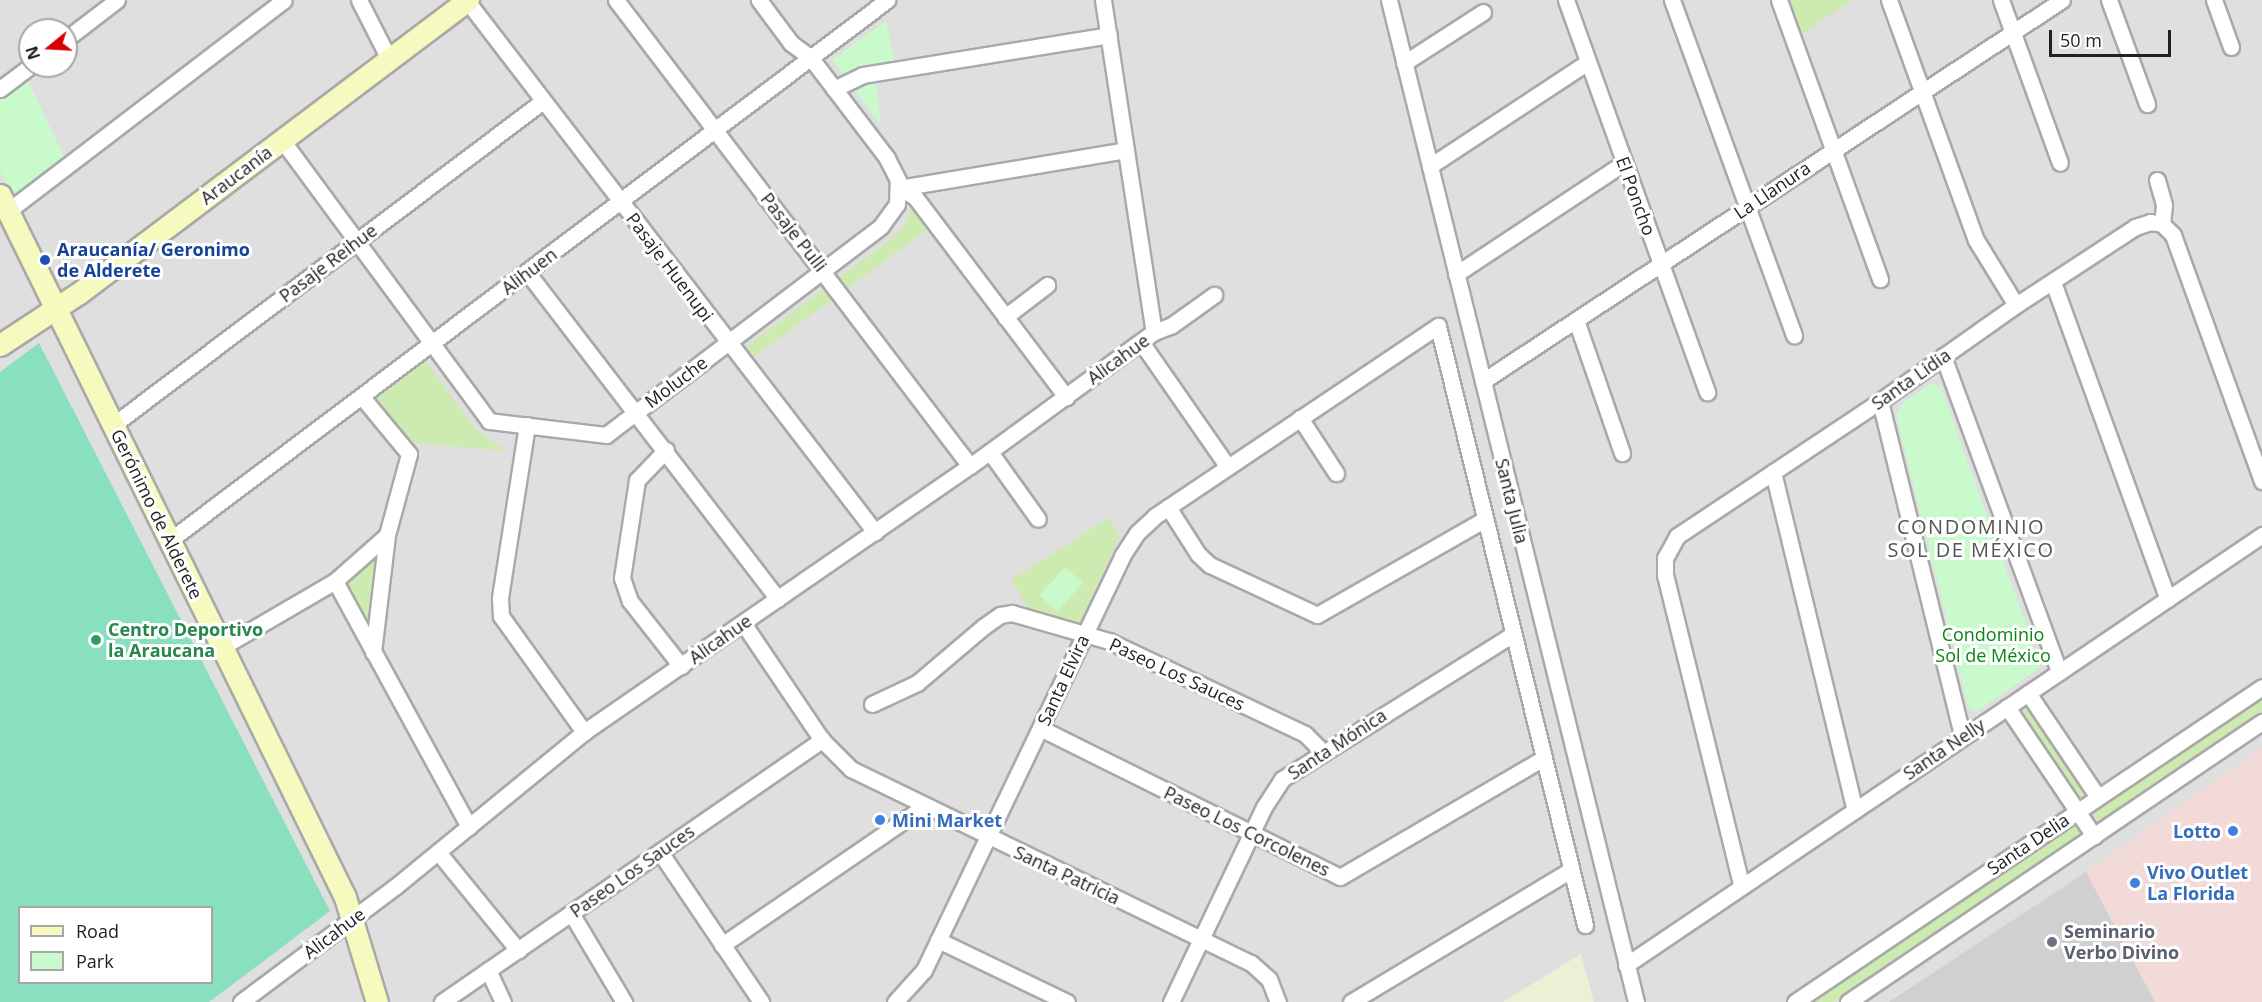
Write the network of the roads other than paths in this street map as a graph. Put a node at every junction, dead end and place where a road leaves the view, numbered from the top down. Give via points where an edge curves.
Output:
1 (117, 0) edge
2 (284, 0) edge
3 (359, 0) edge
4 (468, 0) edge
5 (616, 0) edge
6 (759, 0) edge
7 (887, 0) edge
8 (1103, 0) edge
9 (1389, 0) edge
10 (1566, 0) edge
11 (1672, 0) edge
12 (1779, 0) edge
13 (1889, 0) edge
14 (2001, 0) edge
15 (2062, 0) edge
16 (2109, 0) edge
17 (2214, 0) edge
18 (1483, 12) dead end
19 (78, 30) edge
20 (2013, 32) junction
21 (1109, 35) junction
22 (2231, 47) dead end
23 (810, 57) junction
24 (389, 59) junction
25 (1588, 62) junction
26 (1404, 63) junction
27 (18, 75) edge
28 (834, 88) junction
29 (0, 89) edge
30 (1922, 91) junction
31 (543, 100) junction
32 (2147, 104) dead end
33 (714, 130) junction
34 (282, 140) junction
35 (1126, 150) junction
36 (1833, 150) junction
37 (1624, 162) junction
38 (2060, 163) dead end
39 (1430, 166) junction
40 (2157, 180) dead end
41 (899, 188) junction
42 (4, 202) edge
43 (620, 202) junction
44 (1747, 207) junction
45 (2162, 224) junction
46 (356, 242) junction
47 (1661, 264) junction
48 (823, 270) junction
49 (527, 272) junction
50 (1456, 274) junction
51 (1880, 279) dead end
52 (2053, 282) junction
53 (1047, 285) dead end
54 (1214, 296) dead end
55 (2016, 305) junction
56 (55, 308) junction
57 (1005, 317) junction
58 (1576, 320) junction
59 (1438, 326) joint
60 (1154, 332) junction
61 (1794, 335) dead end
62 (729, 341) junction
63 (1141, 342) junction
64 (432, 344) junction
65 (0, 345) edge
66 (1943, 356) junction
67 (1483, 381) junction
68 (1707, 392) dead end
69 (362, 397) junction
70 (1066, 397) junction
71 (1880, 401) junction
72 (636, 412) junction
73 (1300, 418) junction
74 (113, 425) junction
75 (527, 425) junction
76 (666, 450) junction
77 (990, 452) junction
78 (1622, 453) dead end
79 (970, 466) junction
80 (1228, 467) junction
81 (1336, 472) dead end
82 (1773, 472) junction
83 (2262, 481) edge
84 (1168, 507) junction
85 (1038, 519) dead end
86 (1485, 519) junction
87 (875, 532) junction
88 (387, 535) junction
89 (2262, 535) edge
90 (170, 540) junction
91 (335, 581) junction
92 (2168, 598) junction
93 (778, 599) junction
94 (743, 623) junction
95 (1085, 634) junction
96 (1512, 635) junction
97 (222, 647) junction
98 (374, 652) junction
99 (681, 666) junction
100 (2059, 672) junction
101 (2262, 687) edge
102 (2028, 693) junction
103 (872, 704) dead end
104 (2007, 707) junction
105 (2262, 722) edge
106 (1040, 728) junction
107 (584, 732) junction
108 (1962, 736) junction
109 (822, 740) junction
110 (1322, 751) junction
111 (1544, 758) junction
112 (2098, 797) junction
113 (925, 806) junction
114 (1856, 810) junction
115 (2077, 811) junction
116 (469, 827) junction
117 (1252, 833) junction
118 (2094, 836) junction
119 (988, 837) junction
120 (438, 852) junction
121 (660, 852) junction
122 (1571, 870) junction
123 (1741, 884) junction
124 (570, 914) junction
125 (353, 919) junction
126 (1585, 925) dead end
127 (1202, 938) junction
128 (938, 940) junction
129 (722, 945) junction
130 (518, 950) junction
131 (1626, 964) junction
132 (488, 970) junction
133 (1045, 997) edge
134 (1276, 997) edge
135 (241, 1002) edge
136 (377, 1002) edge
137 (442, 1002) edge
138 (503, 1002) edge
139 (624, 1002) edge
140 (760, 1002) edge
141 (895, 1002) edge
142 (1067, 1002) edge
143 (1171, 1002) edge
144 (1351, 1002) edge
145 (1636, 1002) edge
146 (1795, 1002) edge
147 (1848, 1002) edge

1 - 19 street
2 - 42 street
3 - 24 street
4 - 24 street, Araucanía
4 - 31 street, Pasaje Huenupi
5 - 33 street, Pasaje Pulli
6 - 23 street via 791,43
7 - 23 street, Alihuen
8 - 21 street
9 - 26 street, Santa Julia
10 - 25 street, El Poncho
11 - 44 street
12 - 36 street
13 - 30 street
14 - 20 street
15 - 20 street, La Llanura
16 - 32 street
17 - 22 street
18 - 26 street
20 - 30 street, La Llanura
20 - 38 street
21 - 28 street via 863,75
21 - 35 street
23 - 28 street
23 - 33 street, Alihuen
24 - 34 street, Araucanía
25 - 37 street, El Poncho
25 - 39 street
26 - 39 street, Santa Julia
27 - 29 street
28 - 41 street via 887,158
30 - 36 street, La Llanura
30 - 55 street via 1978,246
31 - 43 street, Pasaje Huenupi
31 - 46 street, Pasaje Reihue
33 - 43 street, Alihuen
33 - 48 street, Pasaje Pulli
34 - 46 street, Moluche
34 - 56 street, Araucanía
35 - 41 street
35 - 60 street
36 - 44 street, La Llanura
36 - 51 street
37 - 47 street, El Poncho
37 - 50 street
39 - 50 street, Santa Julia
40 - 45 street via 2164,205
41 - 48 street, Moluche via 888,219
41 - 57 street via 915,197
42 - 56 street, Gerónimo de Alderete
43 - 49 street, Alihuen
43 - 62 street, Pasaje Huenupi
44 - 47 street, La Llanura
44 - 61 street
45 - 52 street, Santa Lidia via 2150,222 2135,227
45 - 83 street via 2175,240
46 - 64 street, Moluche
46 - 74 street, Pasaje Reihue
47 - 58 street, La Llanura
47 - 68 street, El Poncho
48 - 62 street, Moluche
48 - 79 street, Pasaje Pulli
49 - 64 street, Alihuen
49 - 72 street
50 - 67 street, Santa Julia
52 - 55 street, Santa Lidia
52 - 92 street
53 - 57 street
54 - 60 street, Alicahue via 1172,326
55 - 66 street, Santa Lidia
56 - 65 street, Araucanía
56 - 74 street, Gerónimo de Alderete
57 - 70 street
58 - 67 street, La Llanura
58 - 78 street
59 - 73 street, Santa Elvira
59 - 86 street, Santa Julia
60 - 63 street, Alicahue
62 - 72 street, Moluche
62 - 87 street, Pasaje Huenupi
63 - 70 street, Alicahue
63 - 80 street
64 - 69 street, Alihuen
64 - 75 street, Moluche via 489,421
66 - 71 street, Santa Lidia
66 - 100 street
67 - 131 street, Santa Julia
69 - 88 street via 409,454
69 - 90 street, Alihuen
70 - 77 street, Alicahue
71 - 82 street, Santa Lidia
71 - 108 street
72 - 75 street, Moluche via 606,435
72 - 76 street
73 - 80 street, Santa Elvira
73 - 81 street
74 - 90 street, Gerónimo de Alderete
75 - 107 street via 500,598 501,616
76 - 93 street
76 - 99 street via 637,480 622,578 630,601
77 - 79 street, Alicahue
77 - 85 street
79 - 87 street, Alicahue
80 - 84 street, Santa Elvira
82 - 114 street
82 - 123 street, Santa Lidia via 1681,533 1667,551 1665,574
84 - 86 street via 1197,554 1210,565 1317,615
84 - 95 street, Santa Elvira via 1145,524 1129,544
86 - 96 street, Santa Julia
87 - 93 street, Alicahue
88 - 91 street
88 - 98 street
89 - 92 street, Santa Nelly
90 - 97 street, Gerónimo de Alderete
91 - 97 street
91 - 98 street
92 - 100 street, Santa Nelly
93 - 94 street, Alicahue
94 - 99 street, Alicahue
94 - 109 street, Santa Patricia
95 - 103 street, Paseo Los Sauces via 1012,613 1000,615 917,683
95 - 106 street, Santa Elvira
95 - 110 street, Paseo Los Sauces via 1109,641 1305,734
96 - 110 street, Santa Mónica
96 - 111 street, Santa Julia
97 - 125 street, Gerónimo de Alderete
98 - 116 street
99 - 107 street, Alicahue
100 - 102 street, Santa Nelly
101 - 112 street, Santa Delia
102 - 104 street, Santa Nelly
102 - 112 street
104 - 108 street, Santa Nelly
104 - 115 street
105 - 118 street, Santa Delia
106 - 117 street, Paseo Los Corcolenes
106 - 119 street, Santa Elvira
107 - 116 street, Alicahue
108 - 114 street, Santa Nelly
109 - 113 street, Santa Patricia via 850,769
109 - 121 street, Paseo Los Sauces
110 - 117 street, Santa Mónica via 1282,779
111 - 117 street, Paseo Los Corcolenes via 1340,877
111 - 122 street, Santa Julia
112 - 115 street, Santa Delia
113 - 119 street, Santa Patricia
113 - 129 street
114 - 123 street, Santa Nelly
115 - 118 street
115 - 146 street, Santa Delia
116 - 120 street, Alicahue
117 - 127 street, Santa Mónica
118 - 147 street, Santa Delia
119 - 127 street, Santa Patricia
119 - 128 street, Santa Elvira
120 - 125 street, Alicahue
120 - 130 street
121 - 124 street, Paseo Los Sauces
121 - 129 street
122 - 126 street, Santa Julia
122 - 144 street
123 - 131 street, Santa Nelly
124 - 130 street, Paseo Los Sauces
124 - 139 street
125 - 135 street, Alicahue
125 - 136 street, Gerónimo de Alderete
127 - 134 street, Santa Patricia via 1258,968
127 - 143 street, Santa Mónica
128 - 133 street
128 - 141 street, Santa Elvira via 918,980
129 - 140 street
130 - 132 street, Paseo Los Sauces
131 - 145 street, Santa Julia
132 - 137 street, Paseo Los Sauces
132 - 138 street
133 - 142 street

